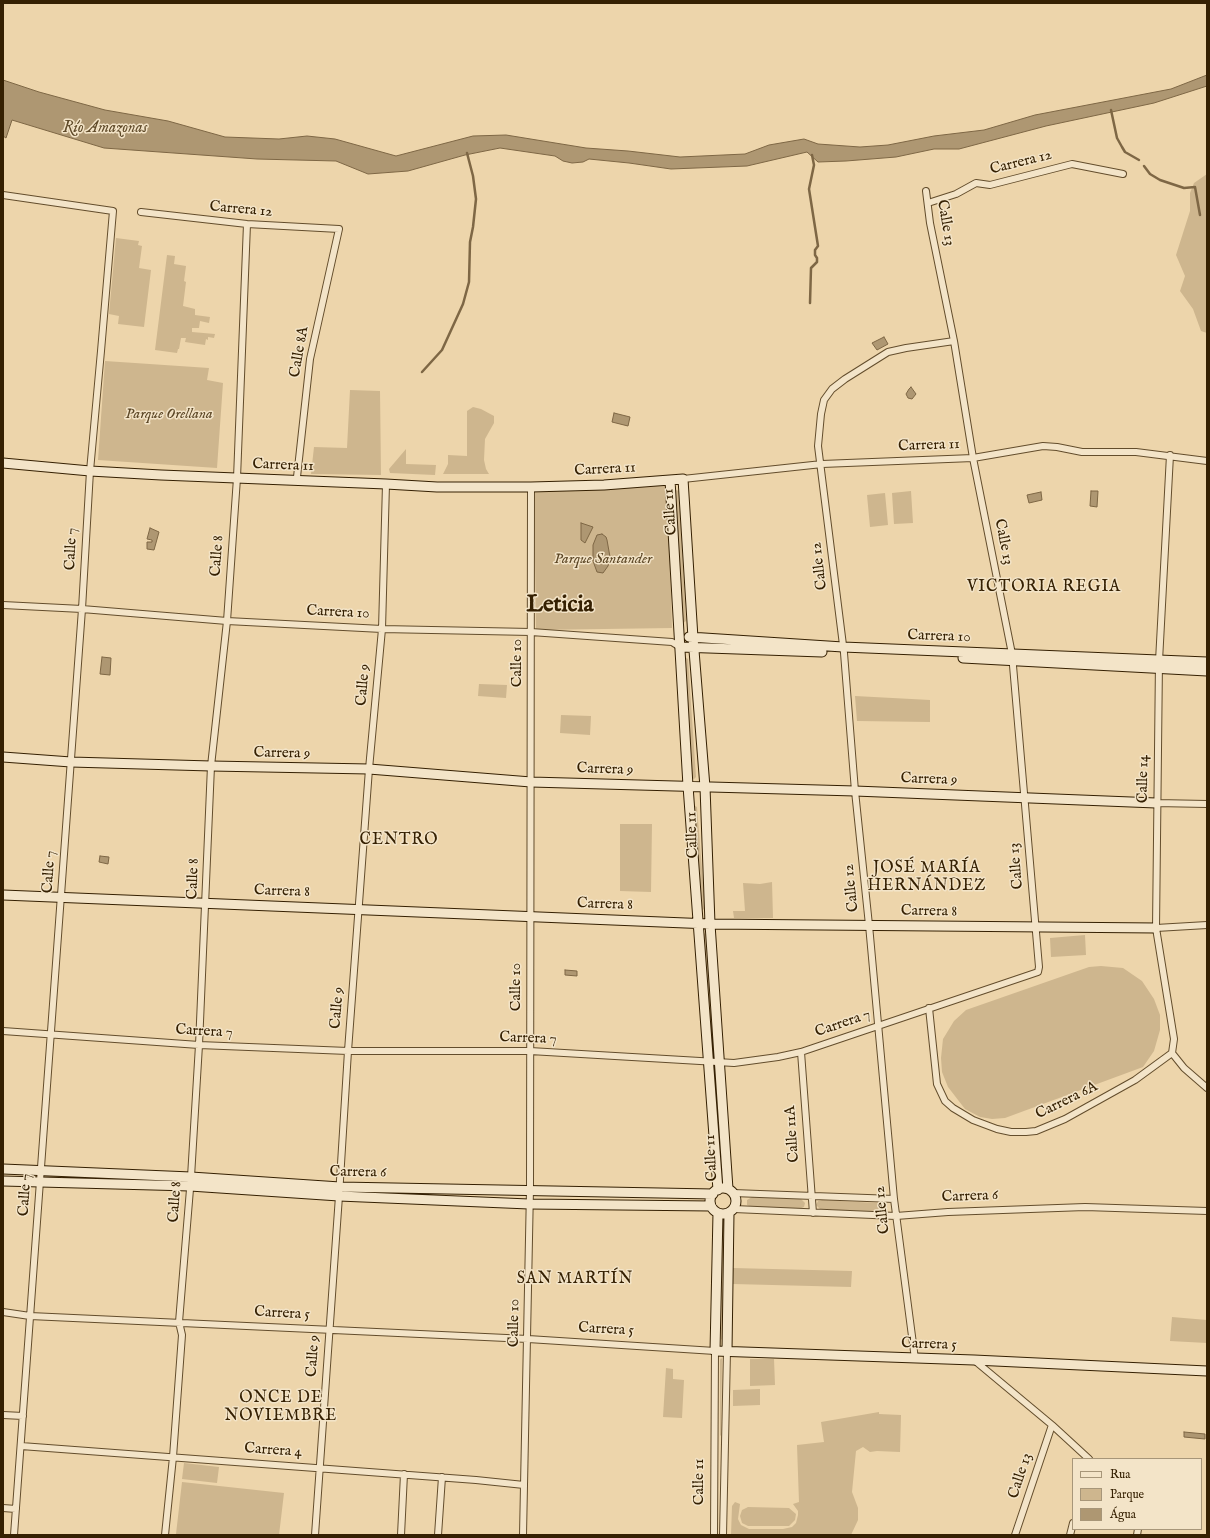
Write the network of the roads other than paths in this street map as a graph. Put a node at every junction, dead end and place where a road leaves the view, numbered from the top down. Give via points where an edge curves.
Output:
1 (1123, 174) dead end
2 (926, 191) dead end
3 (3, 195) edge
4 (928, 203) junction
5 (141, 212) dead end
6 (248, 224) junction
7 (338, 229) joint
8 (954, 341) junction
9 (1170, 455) junction
10 (973, 458) junction
11 (1207, 461) edge
12 (3, 462) edge
13 (822, 464) junction
14 (90, 471) junction
15 (237, 478) junction
16 (683, 479) junction
17 (294, 480) junction
18 (670, 480) junction
19 (386, 484) junction
20 (531, 487) junction
21 (3, 605) edge
22 (82, 609) junction
23 (227, 622) junction
24 (382, 629) junction
25 (531, 632) junction
26 (693, 638) junction
27 (676, 639) junction
28 (680, 647) junction
29 (694, 647) junction
30 (844, 650) junction
31 (1011, 657) junction
32 (1207, 662) edge
33 (1159, 665) junction
34 (1207, 671) edge
35 (3, 757) edge
36 (71, 762) junction
37 (211, 766) junction
38 (369, 769) junction
39 (531, 782) junction
40 (688, 786) junction
41 (705, 787) junction
42 (855, 791) junction
43 (1023, 797) junction
44 (1156, 803) junction
45 (1207, 804) edge
46 (3, 895) edge
47 (61, 897) junction
48 (206, 903) junction
49 (360, 909) junction
50 (530, 916) junction
51 (698, 922) junction
52 (710, 924) junction
53 (869, 925) junction
54 (1207, 925) edge
55 (1036, 927) junction
56 (1156, 928) junction
57 (1038, 972) joint
58 (928, 1008) junction
59 (878, 1025) junction
60 (3, 1031) edge
61 (51, 1034) junction
62 (198, 1045) junction
63 (348, 1051) junction
64 (530, 1051) junction
65 (801, 1052) junction
66 (1172, 1053) junction
67 (708, 1061) junction
68 (720, 1063) junction
69 (1207, 1088) edge
70 (3, 1169) edge
71 (41, 1171) junction
72 (3, 1181) edge
73 (40, 1182) junction
74 (191, 1182) junction
75 (530, 1190) junction
76 (340, 1191) junction
77 (730, 1191) junction
78 (716, 1192) junction
79 (811, 1195) junction
80 (894, 1199) junction
81 (529, 1204) junction
82 (711, 1206) junction
83 (731, 1211) junction
84 (1207, 1211) edge
85 (718, 1213) junction
86 (813, 1213) junction
87 (896, 1216) junction
88 (3, 1312) edge
89 (30, 1316) junction
90 (179, 1322) junction
91 (329, 1331) junction
92 (528, 1339) junction
93 (715, 1351) junction
94 (727, 1351) junction
95 (915, 1359) junction
96 (974, 1360) junction
97 (1207, 1372) edge
98 (3, 1415) edge
99 (23, 1416) junction
100 (1052, 1425) junction
101 (21, 1446) junction
102 (714, 1447) junction
103 (725, 1447) junction
104 (173, 1457) junction
105 (1088, 1458) edge
106 (320, 1468) junction
107 (404, 1474) junction
108 (442, 1477) junction
109 (524, 1485) junction
110 (3, 1508) edge
111 (16, 1509) junction
112 (14, 1535) edge
113 (165, 1535) edge
114 (315, 1535) edge
115 (401, 1535) edge
116 (438, 1535) edge
117 (524, 1535) edge
118 (714, 1535) edge
119 (723, 1535) edge
120 (1015, 1535) edge

1 - 4 street, Carrera 12 via 1072,164 990,185 976,183 956,194
2 - 4 street, Calle 13
3 - 14 street, Calle 7 via 113,211
4 - 8 street, Calle 13
5 - 6 street, Carrera 12
6 - 7 street, Carrera 12
6 - 15 street, Calle 8
7 - 17 street, Calle 8A via 310,359 297,477
8 - 10 street, Calle 13
8 - 13 street, Calle 12 via 888,352 832,390 824,400 821,414 818,446
9 - 10 street, Carrera 11 via 1082,452 1043,446
9 - 11 street, Carrera 11
9 - 33 street, Calle 14
10 - 13 street, Carrera 11
10 - 31 street, Calle 13
12 - 14 street, Carrera 11
13 - 16 street, Carrera 11
13 - 30 street, Calle 12
14 - 15 street, Carrera 11
14 - 22 street, Calle 7
15 - 17 street, Carrera 11
15 - 23 street, Calle 8
16 - 18 street, Carrera 11
16 - 26 street, Calle 11
17 - 19 street, Carrera 11
18 - 20 street, Carrera 11
18 - 27 street, Calle 11
19 - 20 street, Carrera 11
19 - 24 street, Calle 9
20 - 25 street, Calle 10
21 - 22 street, Carrera 10
22 - 23 street, Carrera 10
22 - 36 street, Calle 7
23 - 24 street, Carrera 10
23 - 37 street, Calle 8
24 - 25 street, Carrera 10
24 - 38 street, Calle 9
25 - 27 street, Carrera 10
25 - 39 street, Calle 10
26 - 27 street, Carrera 10
26 - 29 street, Calle 11
26 - 30 street, Carrera 10
27 - 28 street, Calle 11
28 - 29 street, Carrera 10
28 - 40 street, Calle 11
29 - 30 street, Carrera 10
29 - 41 street, Calle 11
30 - 31 street, Carrera 10
30 - 42 street, Calle 12
31 - 33 street, Carrera 10
31 - 43 street, Calle 13
32 - 33 street, Carrera 10
33 - 34 street, Carrera 10
33 - 44 street, Calle 14
35 - 36 street, Carrera 9
36 - 37 street, Carrera 9
36 - 47 street, Calle 7
37 - 38 street, Carrera 9
37 - 48 street, Calle 8
38 - 39 street, Carrera 9
38 - 49 street, Calle 9
39 - 40 street, Carrera 9
39 - 50 street, Calle 10
40 - 41 street, Carrera 9
40 - 51 street, Calle 11
41 - 42 street, Carrera 9
41 - 52 street, Calle 11
42 - 43 street, Carrera 9
42 - 53 street, Calle 12
43 - 44 street, Carrera 9
43 - 55 street, Calle 13
44 - 45 street, Carrera 9
44 - 56 street, Calle 14
46 - 47 street, Carrera 8
47 - 48 street, Carrera 8
47 - 61 street, Calle 7
48 - 49 street, Carrera 8
48 - 62 street, Calle 8
49 - 50 street, Carrera 8
49 - 63 street, Calle 9
50 - 51 street, Carrera 8
50 - 64 street, Calle 10
51 - 52 street, Carrera 8
51 - 67 street, Calle 11
52 - 53 street, Carrera 8
52 - 68 street, Calle 11
53 - 55 street, Carrera 8
53 - 59 street, Calle 12
54 - 56 street, Carrera 8
55 - 56 street, Carrera 8
55 - 57 street, Calle 13
56 - 66 street, Calle 14 via 1174,1039
57 - 58 street, Carrera 7
58 - 59 street, Carrera 7
58 - 66 street, Carrera 6A via 937,1084 945,1101 973,1120 1011,1132 1036,1131 1065,1119 1136,1080
59 - 65 street, Carrera 7
59 - 80 street, Calle 12
60 - 61 street, Carrera 7
61 - 62 street, Carrera 7
61 - 71 street, Calle 7
62 - 63 street, Carrera 7
62 - 74 street, Calle 8
63 - 64 street, Carrera 7
63 - 76 street, Calle 9
64 - 67 street, Carrera 7
64 - 75 street, Calle 10
65 - 68 street, Carrera 7 via 754,1061
65 - 79 street, Calle 11A
66 - 69 street via 1184,1068
67 - 68 street, Carrera 7
67 - 78 street, Calle 11
68 - 77 street, Calle 11
70 - 71 street, Carrera 6
71 - 73 street, Calle 7
71 - 74 street, Carrera 6
72 - 73 street, Carrera 6
73 - 74 street, Carrera 6
73 - 89 street, Calle 7
74 - 76 street, Carrera 6
74 - 90 street, Calle 8
75 - 76 street, Carrera 6
75 - 78 street, Carrera 6
75 - 81 street, Calle 10
76 - 81 street, Carrera 6
76 - 91 street, Calle 9
77 - 78 street
77 - 79 street
77 - 83 street via 736,1199
78 - 82 street
79 - 80 street
79 - 86 street, Calle 11A
80 - 87 street, Calle 12
81 - 82 street, Carrera 6
81 - 92 street, Calle 10
82 - 85 street
83 - 85 street
83 - 86 street, Carrera 6
83 - 94 street, Calle 11
84 - 87 street, Carrera 6 via 1085,1207
85 - 93 street, Calle 11
86 - 87 street, Carrera 6
87 - 95 street, Calle 12
88 - 89 street, Carrera 5
89 - 90 street, Carrera 5
89 - 99 street, Calle 7
90 - 91 street, Carrera 5
90 - 104 street, Calle 8 via 182,1335
91 - 92 street, Carrera 5
91 - 106 street, Calle 9
92 - 93 street, Carrera 5
92 - 109 street, Calle 10
93 - 94 street, Carrera 5
93 - 102 street, Calle 11
94 - 95 street, Carrera 5
94 - 103 street, Calle 11
95 - 96 street, Carrera 5
96 - 97 street, Carrera 5
96 - 100 street
98 - 99 street
99 - 101 street, Calle 7
100 - 105 street
100 - 120 street, Calle 13
101 - 104 street, Carrera 4
101 - 111 street, Calle 7
102 - 103 street
102 - 118 street, Calle 11
103 - 119 street, Calle 11
104 - 106 street, Carrera 4
104 - 113 street, Calle 8
106 - 107 street, Carrera 4
106 - 114 street, Calle 9
107 - 108 street, Carrera 4
107 - 115 street
108 - 109 street, Carrera 4
108 - 116 street
109 - 117 street, Calle 10
110 - 111 street
111 - 112 street, Calle 7

